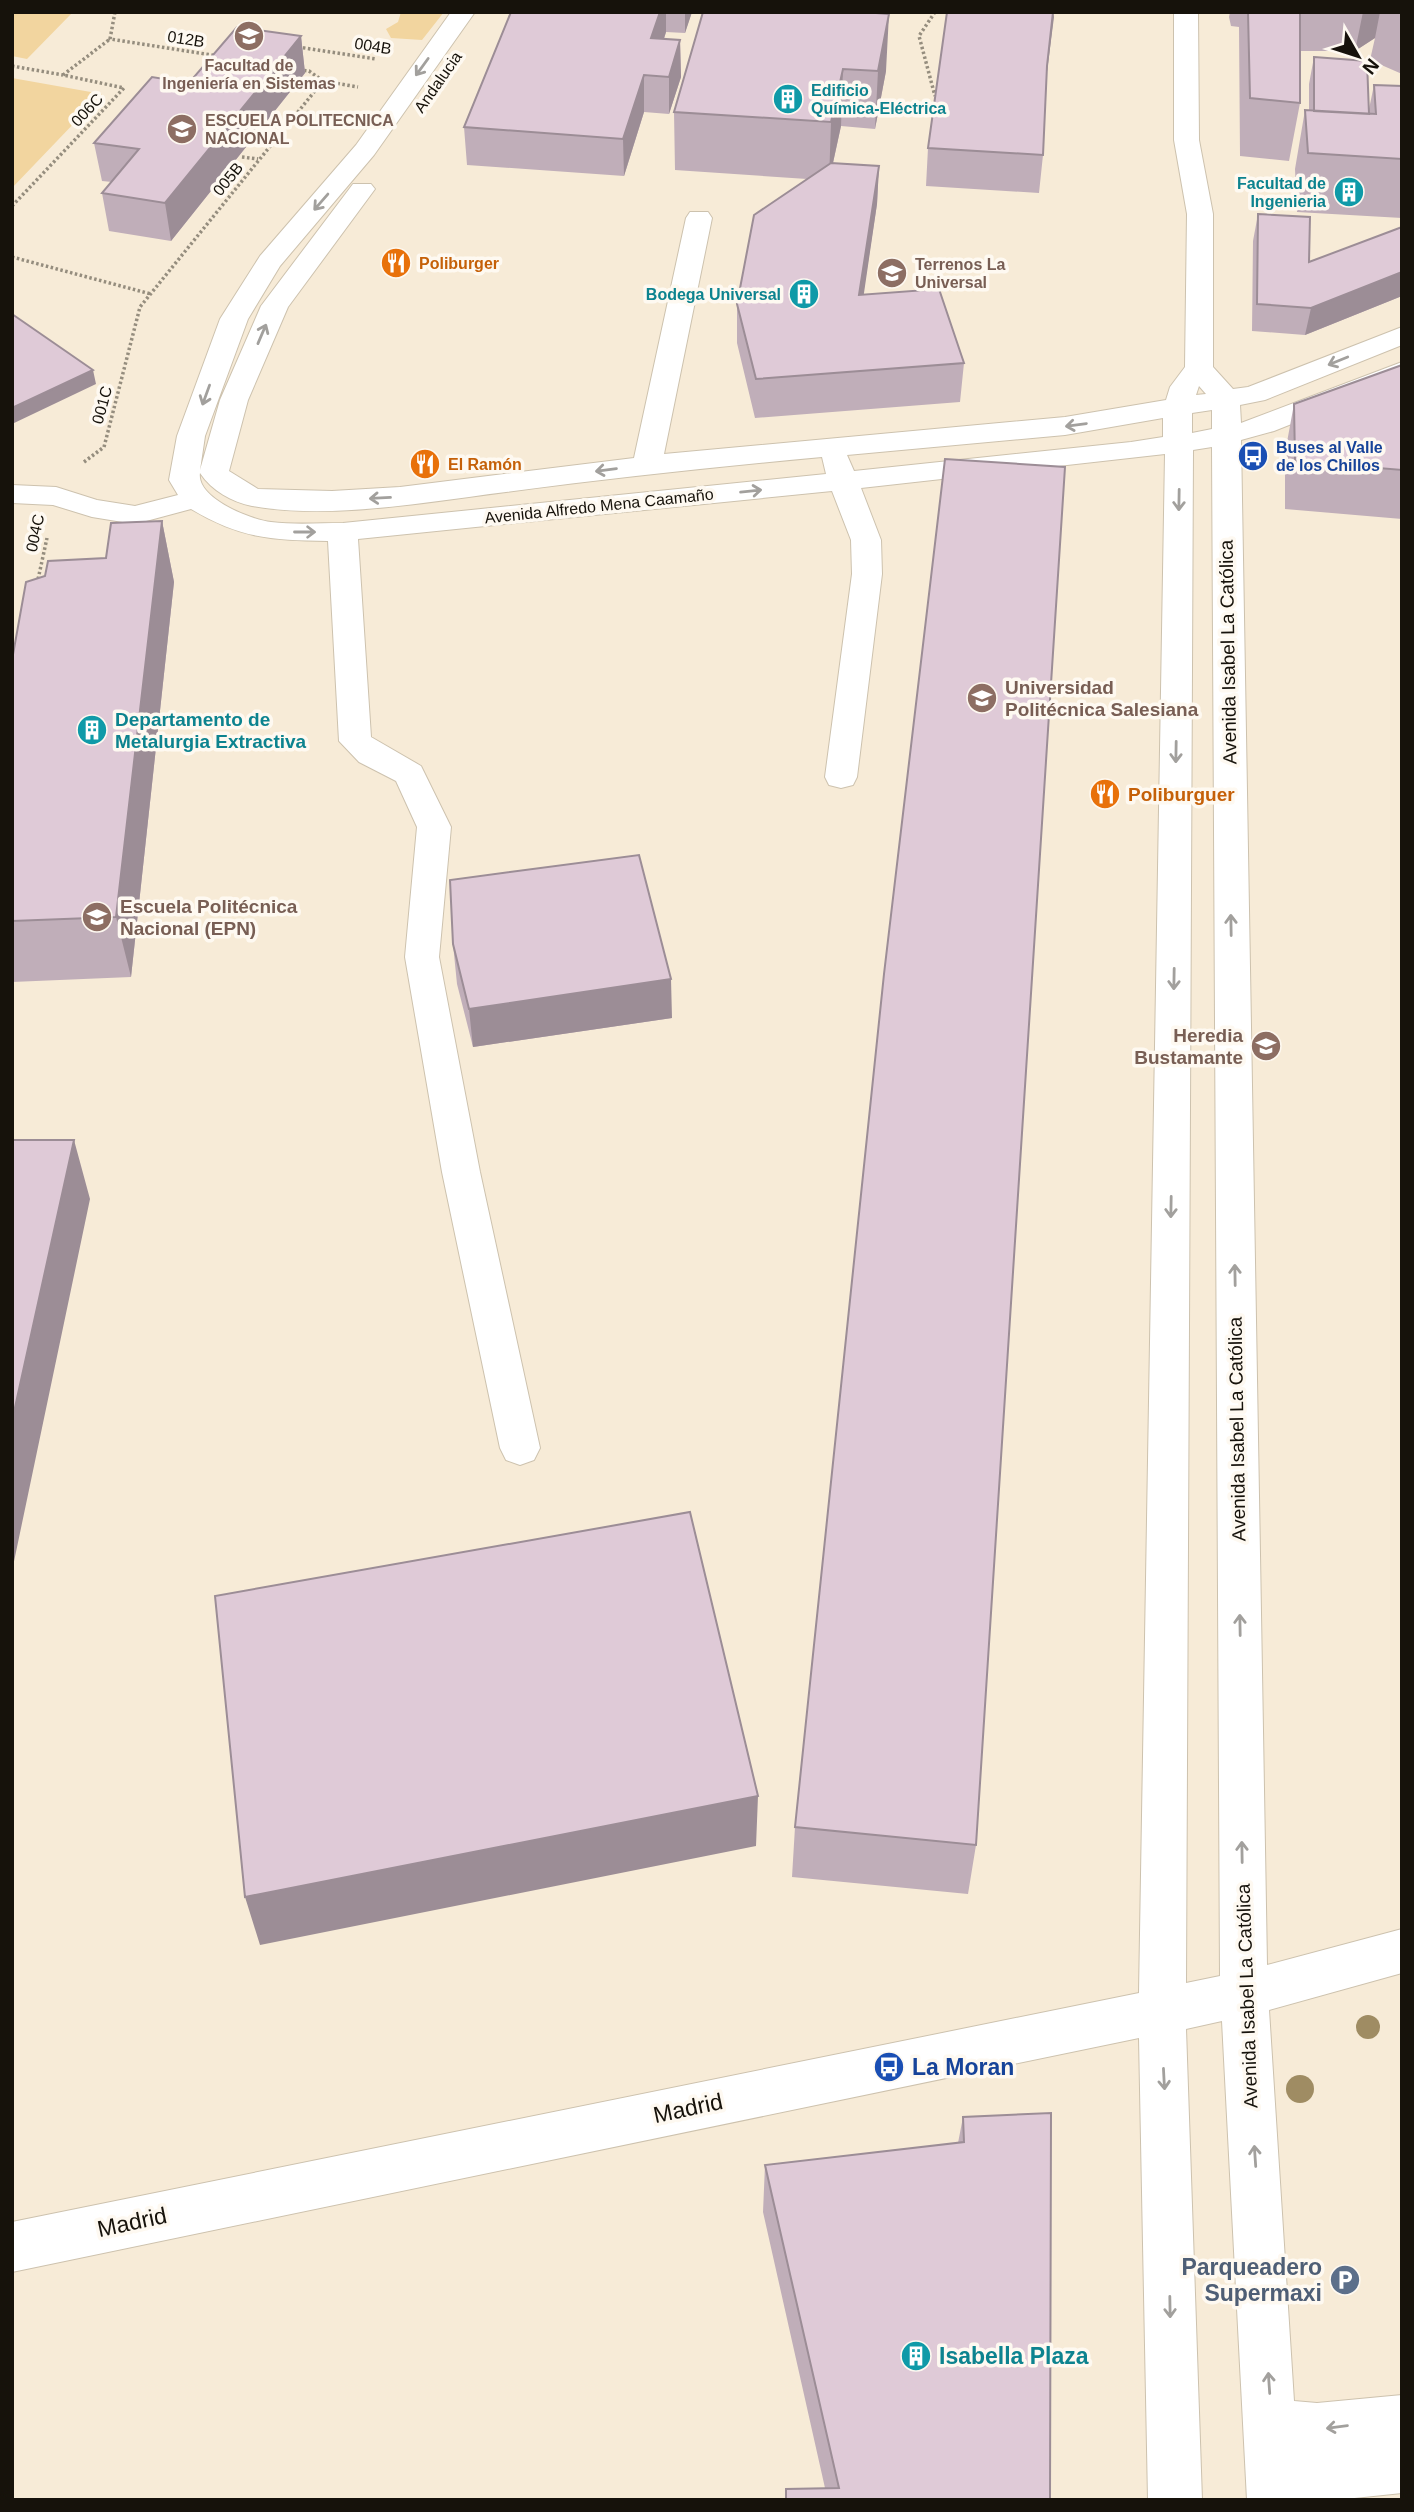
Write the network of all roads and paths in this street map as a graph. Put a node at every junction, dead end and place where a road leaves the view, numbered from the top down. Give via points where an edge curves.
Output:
1 (115, 12) edge
2 (463, 12) edge
3 (488, 12) edge
4 (935, 12) edge
5 (1186, 12) edge
6 (110, 38) junction
7 (297, 46) edge
8 (229, 58) edge
9 (12, 66) edge
10 (421, 67) junction
11 (296, 69) dead end
12 (64, 75) junction
13 (323, 81) junction
14 (401, 96) junction
15 (935, 96) edge
16 (242, 157) dead end
17 (259, 160) junction
18 (370, 161) junction
19 (12, 206) edge
20 (699, 218) dead end
21 (12, 257) edge
22 (151, 294) junction
23 (140, 307) joint
24 (1402, 335) edge
25 (1199, 369) junction
26 (1402, 370) edge
27 (1226, 398) junction
28 (1178, 425) junction
29 (1225, 436) junction
30 (831, 447) junction
31 (648, 465) junction
32 (844, 481) junction
33 (58, 488) junction
34 (12, 494) edge
35 (251, 497) junction
36 (195, 499) junction
37 (229, 519) junction
38 (343, 532) junction
39 (35, 589) edge
40 (841, 777) dead end
41 (520, 1448) dead end
42 (1388, 1957) edge
43 (1244, 1994) junction
44 (1162, 2011) junction
45 (12, 2247) edge
46 (1402, 2421) edge
47 (1273, 2466) edge
48 (1402, 2468) edge
49 (1175, 2500) edge

1 - 6 path
2 -> 10 street, Andalucia
3 - 18 street, Andalucia via 424,99
4 - 15 path via 919,36
5 - 25 street via 1187,115 1193,194 1200,214
6 - 8 path, 012B
6 - 12 path
7 - 10 path, 004B
9 - 12 path
10 - 14 street, Andalucia
11 - 13 path
12 - 19 path, 006C via 124,88
13 - 14 path
13 - 17 path, 005B
14 - 18 street, Andalucia
16 - 17 path
17 - 22 path, 005B
35 -> 18 street, Avenida Alfredo Mena Caamaño via 214,473 234,400 275,306
18 -> 36 street via 269,262 234,319 191,436 184,480
20 - 31 street
21 - 22 path
22 - 23 path, 005B
23 - 33 path, 001C via 104,447
24 -> 27 street, Avenida Alfredo Mena Caamaño via 1255,394
25 - 27 street
25 - 28 street via 1188,377
26 - 29 street, Avenida Alfredo Mena Caamaño
27 - 28 street, Avenida Alfredo Mena Caamaño
27 - 29 street, Avenida Isabel La Católica
28 - 29 street, Avenida Alfredo Mena Caamaño
28 -> 30 street, Avenida Alfredo Mena Caamaño via 1065,426
28 - 32 street, Avenida Alfredo Mena Caamaño
28 -> 44 street
43 -> 29 street, Avenida Isabel La Católica
30 - 31 street, Avenida Alfredo Mena Caamaño
30 - 32 street
31 -> 35 street, Avenida Alfredo Mena Caamaño via 400,496 280,502
38 -> 32 street, Avenida Alfredo Mena Caamaño
32 - 40 street via 866,540 867,574
33 - 34 street
33 - 36 street via 92,508 135,515
33 - 39 path, 004C
35 - 37 street
36 - 37 street, Avenida Alfredo Mena Caamaño
37 -> 38 street, Avenida Alfredo Mena Caamaño via 268,531
38 - 41 street via 355,741 409,774 434,827 422,957 461,1172
42 - 43 street, Madrid
43 - 44 street, Madrid
47 -> 43 street, Avenida Isabel La Católica
44 - 45 street, Madrid
44 -> 49 street
46 -> 47 street via 1317,2429
47 - 48 street via 1345,2473

